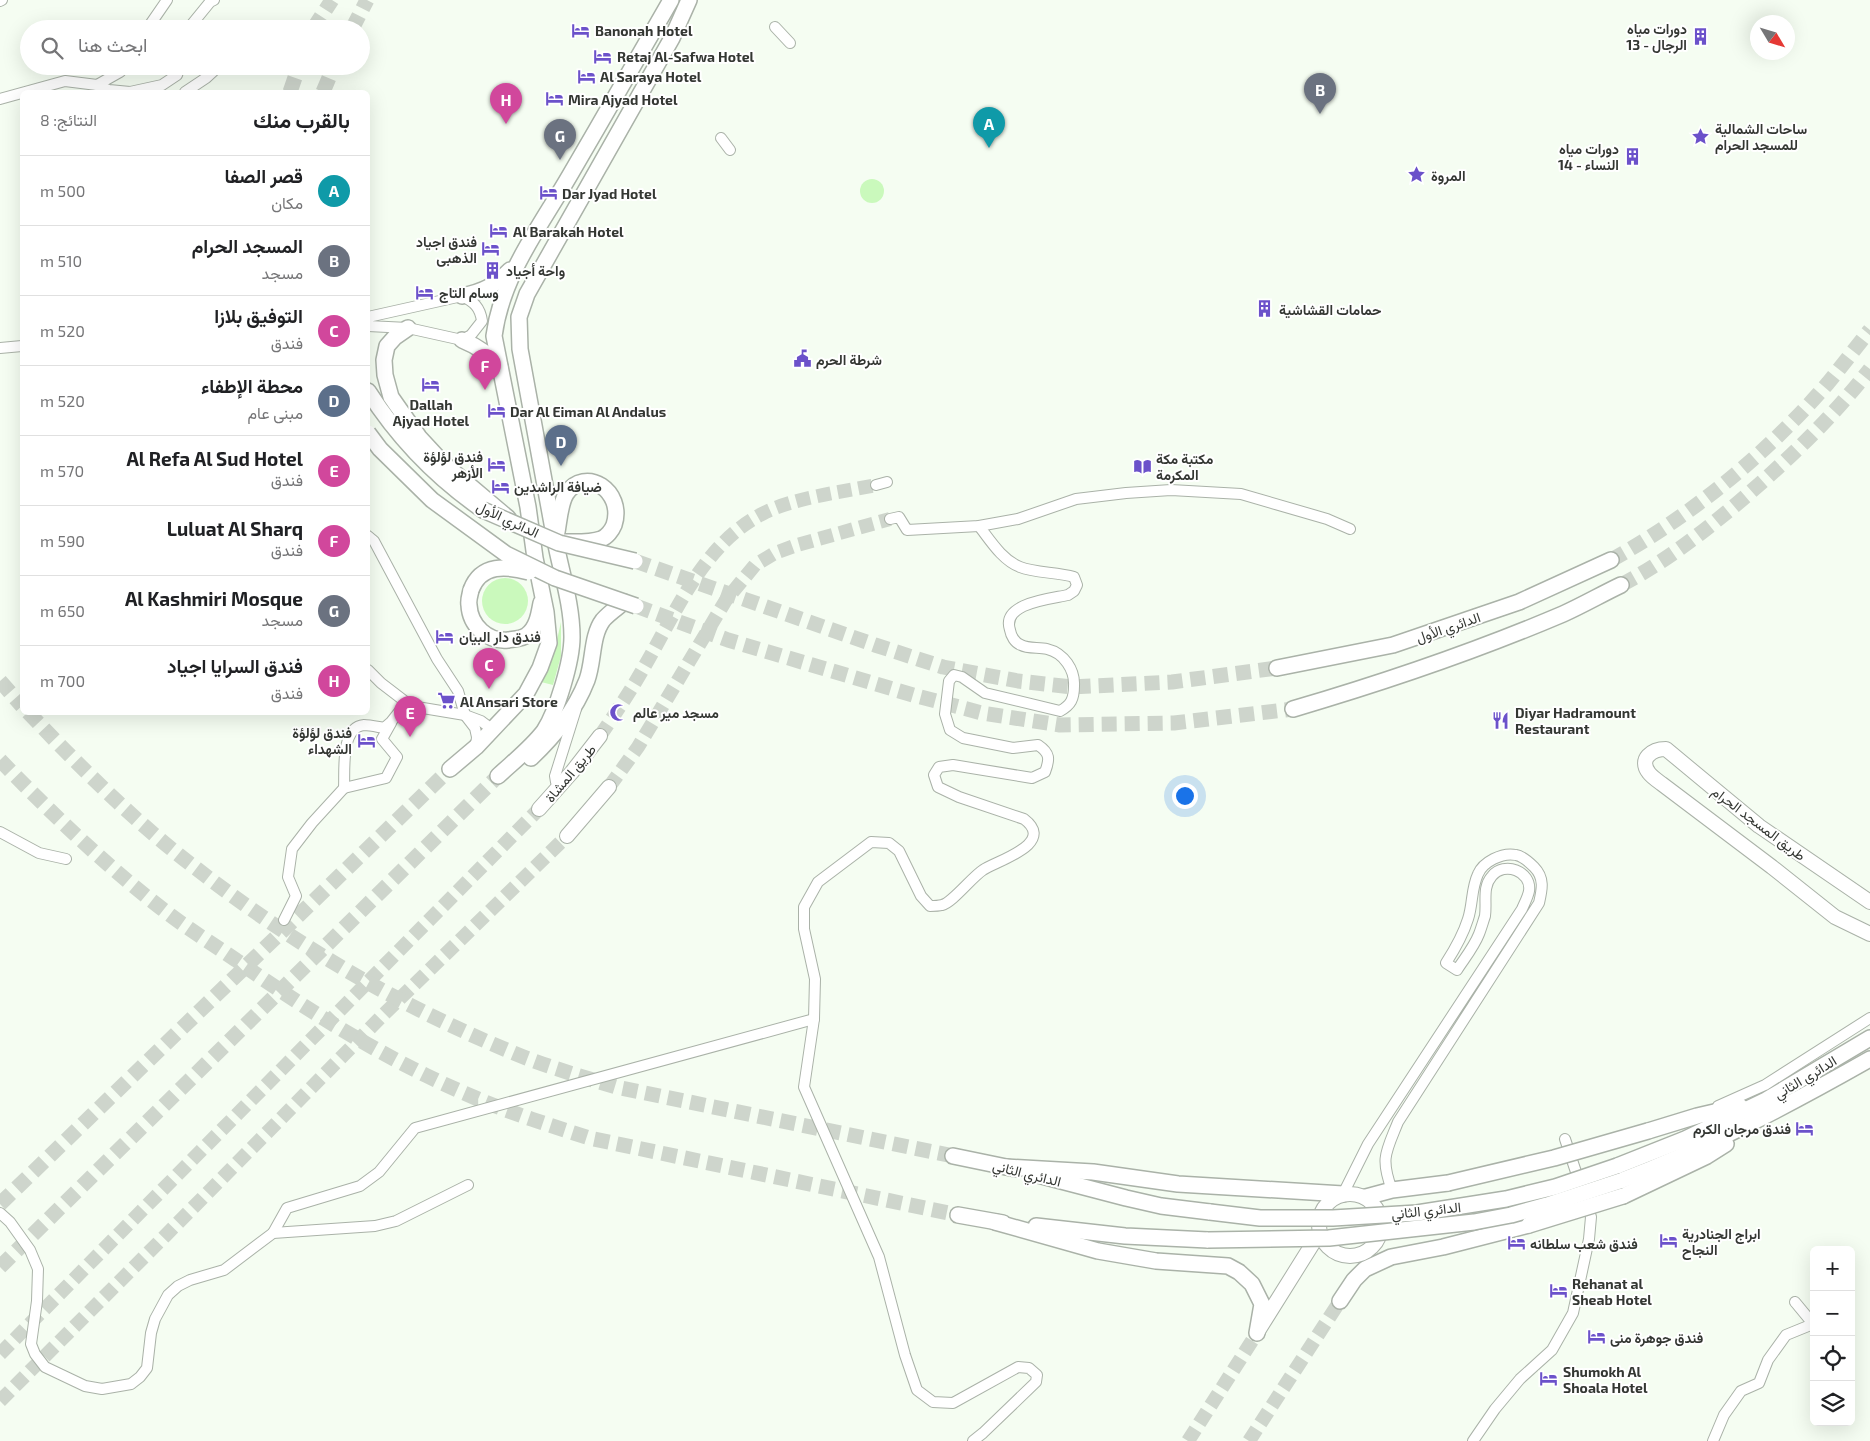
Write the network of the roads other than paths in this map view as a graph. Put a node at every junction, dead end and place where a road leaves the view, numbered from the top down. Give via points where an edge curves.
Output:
1 (166, 0) edge
2 (214, 0) edge
3 (660, 0) edge
4 (671, 0) edge
5 (689, 0) edge
6 (697, 0) edge
7 (153, 20) edge
8 (195, 20) edge
9 (775, 27) dead end
10 (672, 38) junction
11 (790, 43) dead end
12 (636, 62) junction
13 (114, 75) edge
14 (176, 75) edge
15 (209, 75) edge
16 (97, 84) junction
17 (32, 90) edge
18 (108, 90) edge
19 (141, 90) edge
20 (188, 90) edge
21 (20, 93) edge
22 (0, 99) edge
23 (720, 138) dead end
24 (730, 150) dead end
25 (517, 263) junction
26 (462, 296) junction
27 (370, 317) edge
28 (370, 326) edge
29 (408, 328) junction
30 (462, 340) junction
31 (20, 346) edge
32 (0, 348) edge
33 (500, 367) junction
34 (526, 383) junction
35 (505, 387) junction
36 (370, 394) edge
37 (370, 436) edge
38 (887, 482) dead end
39 (876, 485) tunnel mouth
40 (489, 509) junction
41 (894, 518) dead end
42 (979, 526) junction
43 (1350, 529) dead end
44 (370, 538) edge
45 (557, 542) junction
46 (1611, 560) tunnel mouth
47 (635, 561) tunnel mouth
48 (555, 578) junction
49 (1621, 585) tunnel mouth
50 (543, 594) junction
51 (1277, 668) tunnel mouth
52 (370, 672) edge
53 (578, 700) junction
54 (406, 703) junction
55 (1293, 709) tunnel mouth
56 (465, 715) junction
57 (391, 722) junction
58 (493, 730) junction
59 (600, 736) tunnel mouth
60 (476, 747) junction
61 (450, 769) tunnel mouth
62 (560, 786) junction
63 (344, 788) junction
64 (609, 788) tunnel mouth
65 (539, 809) tunnel mouth
66 (0, 832) edge
67 (567, 836) tunnel mouth
68 (66, 859) dead end
69 (1870, 902) edge
70 (284, 920) tunnel mouth
71 (1870, 934) edge
72 (1870, 1018) edge
73 (814, 1019) junction
74 (1870, 1038) edge
75 (1870, 1059) edge
76 (1766, 1100) junction
77 (1697, 1116) junction
78 (1565, 1139) dead end
79 (953, 1156) tunnel mouth
80 (1006, 1167) junction
81 (468, 1185) dead end
82 (1621, 1188) junction
83 (1392, 1190) junction
84 (1343, 1194) junction
85 (1366, 1197) junction
86 (0, 1213) edge
87 (958, 1215) tunnel mouth
88 (995, 1222) junction
89 (1320, 1232) junction
90 (273, 1233) junction
91 (1365, 1252) junction
92 (1340, 1301) joint
93 (1795, 1302) dead end
94 (1810, 1320) edge
95 (1810, 1325) edge
96 (1257, 1333) joint
97 (973, 1441) edge
98 (1473, 1441) edge
99 (1713, 1441) edge

1 - 7 street
2 - 8 street
3 - 12 highway
4 - 12 highway
5 - 10 highway
6 - 10 highway
9 - 11 street
10 - 34 highway via 527,294 519,317
12 - 25 highway
13 - 16 street
14 - 19 street via 162,86
15 - 20 street
16 - 17 street via 65,81
16 - 18 street
21 - 22 street
23 - 24 street
25 - 26 highway via 496,284 481,292
25 - 33 highway via 497,315 494,336
26 - 27 street
26 - 30 street via 474,302 481,312 482,321 471,335
28 - 29 street
29 - 30 street
29 - 40 highway via 395,337 385,353 385,375 391,397 419,437
30 - 33 highway via 477,346
31 - 32 street
33 - 35 highway
34 - 35 highway
34 - 45 highway
35 - 50 highway
36 - 40 highway, الدائري الأول via 403,437 440,477
37 - 48 highway, الدائري الأول, bridge via 380,450 432,500 506,554
38 - 39 street
40 - 45 highway, الدائري الأول, bridge
41 - 42 street via 907,530
42 - 43 street via 1018,519 1076,499 1171,490 1241,494
42 - 73 street via 1011,562 1021,568 1063,574 1074,578 1076,585 1068,595 1022,605 1008,625 1020,645 1049,649 1068,662 1074,679 1074,697 1069,706 1060,711 985,693 954,675 949,681 944,714 950,730 963,738 1013,748 1038,745 1047,751 1050,761 1045,772 1032,778 953,765 939,767 934,775 938,787 1024,819 1030,823 1033,832 1030,842 1018,854 982,870 944,905 930,906 921,896 899,851 889,843 871,842 818,882 804,907 804,929 815,979
44 - 56 street via 458,691
45 - 45 highway via 593,541 606,536 617,515 612,495 595,483 583,482 574,486 566,495
45 - 47 highway, الدائري الأول, bridge
45 - 53 highway via 569,608 571,655 553,713 544,730 498,776 518,770 548,742
46 - 51 highway, الدائري الأول via 1519,602 1393,645
48 - 50 highway, bridge via 498,567 484,572 474,583 469,606 480,630 492,639 516,639 528,634 538,620
48 - 53 highway, الدائري الأول, bridge via 630,604 602,621
49 - 55 highway, الدائري الأول via 1564,613 1485,644 1372,686
50 - 58 highway via 549,643 540,668 526,694
52 - 54 street
53 - 62 street via 555,776
54 - 56 street
54 - 57 street
56 - 58 street
56 - 60 street via 475,728
57 - 63 street via 384,728 363,725 355,729 347,742 344,758
57 - 63 street via 382,739 397,758 390,773 386,778
58 - 60 highway
59 - 62 main road, طريق المشاة
60 - 61 highway
62 - 65 main road, طريق المشاة
63 - 70 street via 292,849 288,877 296,896
64 - 67 main road
66 - 68 street via 39,852
69 - 71 main road, طريق المسجد الحرام via 1759,826 1666,749 1656,749 1649,754 1646,760 1648,772 1662,784 1835,917
72 - 77 street via 1765,1085
73 - 90 street via 415,1128 379,1172 360,1186 287,1208
73 - 97 street via 804,1087 879,1257 917,1390 933,1402 953,1404 1018,1367 1029,1368 1037,1375 1036,1382
74 - 76 highway, الدائري الثاني
75 - 82 highway, الدائري الثاني via 1707,1156
76 - 77 highway
76 - 80 highway, الدائري الثاني, bridge via 1685,1139 1555,1187 1506,1199 1417,1213 1269,1218 1210,1212 1161,1206
77 - 83 highway, bridge via 1554,1158 1448,1183
78 - 98 street via 1591,1217 1573,1313 1552,1350 1520,1379
79 - 80 highway, الدائري الثاني
80 - 84 highway via 1093,1172 1178,1184
81 - 90 street via 396,1221 375,1226
82 - 88 highway, الدائري الثاني, bridge via 1474,1222 1328,1238 1208,1240 1125,1236
82 - 92 highway, bridge via 1529,1226 1391,1257 1365,1269
83 - 84 street via 1384,1169 1385,1154 1398,1122 1539,903 1543,884 1538,872 1530,862 1516,855 1502,855 1478,872 1469,917 1446,963 1457,970 1479,936 1485,916 1486,886 1499,869 1511,868 1528,881 1529,891 1522,909 1368,1144
83 - 85 highway
84 - 85 main road
84 - 89 main road via 1327,1204 1319,1222
85 - 91 main road via 1378,1211 1381,1230 1373,1247
86 - 90 street via 30,1250 38,1269 31,1344 35,1354 45,1367 85,1386 102,1389 130,1384 147,1368 155,1319 168,1295 190,1280 224,1270
87 - 88 highway, الدائري الثاني
88 - 96 highway via 1098,1252 1156,1261 1228,1266 1252,1284 1262,1304
89 - 91 main road via 1323,1241 1337,1254 1356,1256
89 - 96 main road
91 - 92 main road
93 - 94 street
95 - 99 street via 1786,1335 1768,1360 1759,1383 1741,1392 1724,1415

